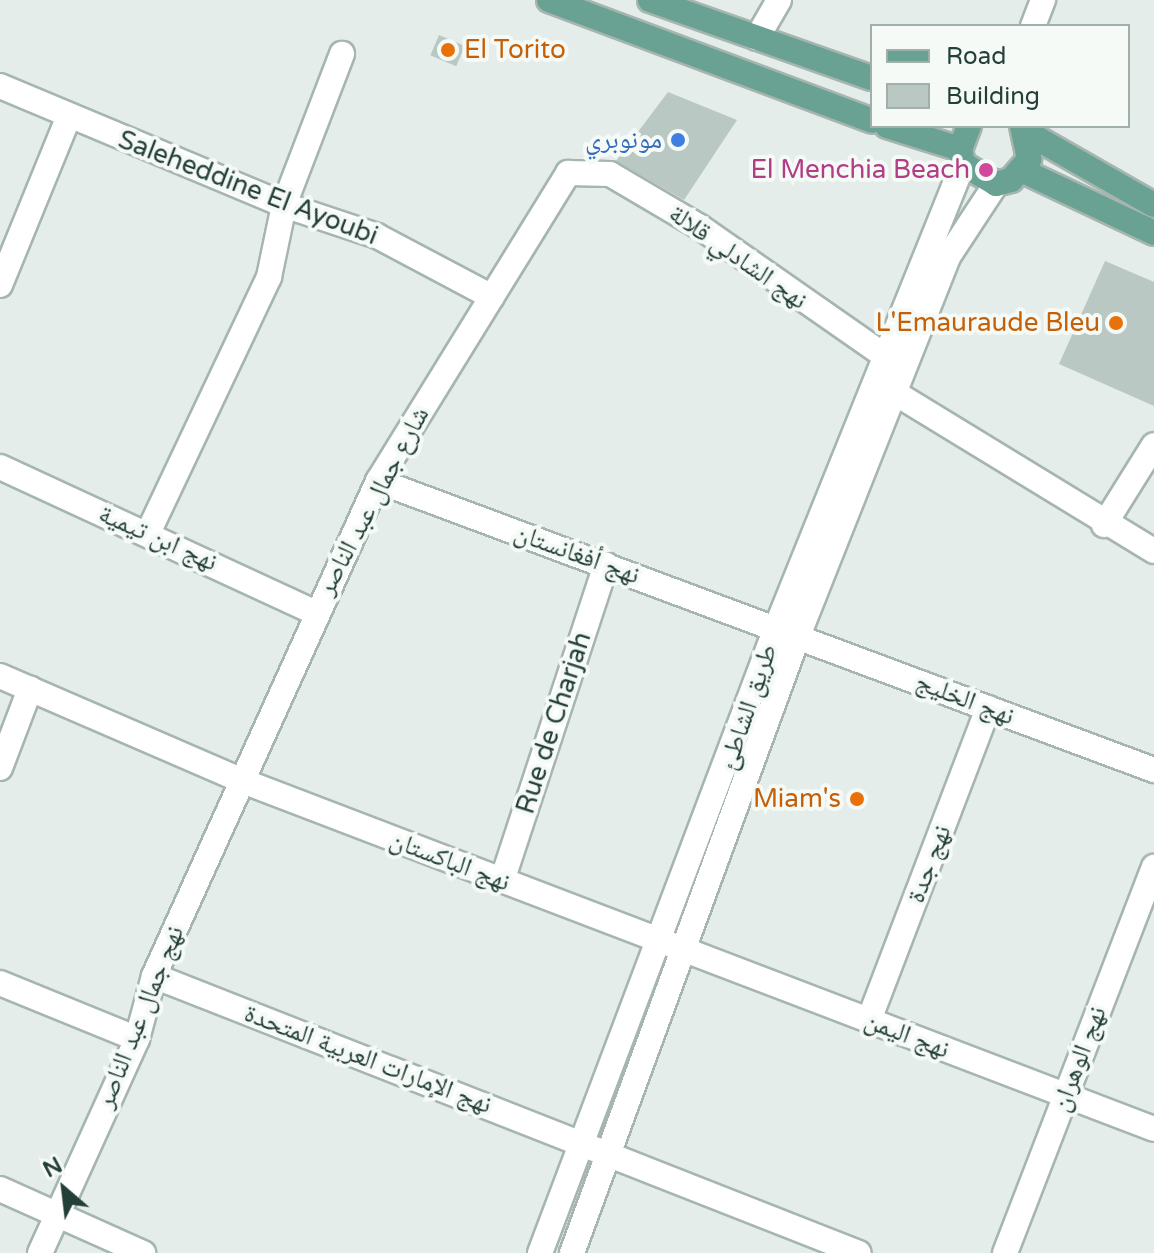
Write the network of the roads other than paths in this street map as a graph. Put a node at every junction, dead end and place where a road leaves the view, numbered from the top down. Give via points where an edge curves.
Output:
1 (549, 0) edge
2 (650, 0) edge
3 (771, 2) edge
4 (757, 38) junction
5 (342, 54) dead end
6 (870, 77) edge
7 (0, 86) edge
8 (68, 118) junction
9 (870, 120) edge
10 (892, 128) edge
11 (969, 128) edge
12 (1024, 129) edge
13 (962, 157) junction
14 (590, 169) joint
15 (1023, 171) junction
16 (996, 184) junction
17 (1154, 204) edge
18 (284, 205) junction
19 (1154, 233) edge
20 (1, 282) edge
21 (492, 297) junction
22 (882, 354) junction
23 (895, 393) junction
24 (1154, 445) edge
25 (0, 467) edge
26 (378, 481) junction
27 (1104, 525) junction
28 (148, 533) junction
29 (1154, 551) edge
30 (606, 565) junction
31 (314, 612) junction
32 (787, 632) junction
33 (0, 676) edge
34 (30, 689) junction
35 (988, 708) junction
36 (0, 768) edge
37 (1154, 770) edge
38 (240, 780) junction
39 (1154, 867) edge
40 (502, 881) junction
41 (661, 942) junction
42 (686, 952) junction
43 (154, 976) junction
44 (0, 983) edge
45 (869, 1020) junction
46 (137, 1039) junction
47 (1065, 1094) junction
48 (1154, 1129) edge
49 (582, 1142) junction
50 (606, 1152) junction
51 (0, 1189) edge
52 (54, 1217) junction
53 (816, 1246) edge
54 (40, 1253) edge
55 (143, 1253) edge
56 (540, 1253) edge
57 (572, 1253) edge
58 (859, 1253) edge
59 (1005, 1253) edge

1 - 9 main road
2 - 4 main road
3 - 4 street
4 - 6 main road
5 - 18 street
7 - 8 street, Saleheddine El Ayoubi
8 - 18 street, Saleheddine El Ayoubi
8 - 20 street
10 - 13 main road
11 - 13 main road
12 - 15 main road
12 - 17 main road
13 - 16 main road
13 - 22 street, طريق الشاطئ
14 - 21 street, شارع جمال عبد الناصر via 562,180
14 - 22 street, نهج الشادلي قلالة via 700,227
15 - 16 main road
15 - 19 main road
16 - 23 street, طريق الشاطئ via 948,257
18 - 21 street, Saleheddine El Ayoubi via 377,236
18 - 28 street via 269,277
21 - 26 street, شارع جمال عبد الناصر
22 - 32 street, طريق الشاطئ
23 - 27 street
23 - 32 street, طريق الشاطئ
24 - 27 street
25 - 28 street, نهج ابن تيمية
26 - 30 street, نهج أفغانستان
26 - 31 street, شارع جمال عبد الناصر
27 - 29 street
28 - 31 street, نهج ابن تيمية
30 - 32 street, نهج أفغانستان
30 - 40 street, Rue de Charjah
31 - 38 street, شارع جمال عبد الناصر
32 - 35 street, نهج الخليج
32 - 41 street, طريق الشاطئ
32 - 42 street, طريق الشاطئ
33 - 34 street, نهج الباكستان
34 - 36 street
34 - 38 street, نهج الباكستان
35 - 37 street, نهج الخليج
35 - 45 street, نهج جدة
38 - 40 street, نهج الباكستان
38 - 43 street, نهج جمال عبد الناصر
39 - 47 street, نهج الوهران
40 - 41 street, نهج الباكستان
41 - 42 street, نهج اليمن
41 - 49 street, طريق الشاطئ
42 - 45 street, نهج اليمن
42 - 50 street, طريق الشاطئ
43 - 46 street, نهج جمال عبد الناصر
43 - 49 street, نهج الإمارات العربية المتحدة
44 - 46 street
45 - 47 street, نهج اليمن
46 - 52 street, نهج جمال عبد الناصر
47 - 48 street, نهج اليمن
47 - 59 street, نهج الوهران
49 - 50 street, نهج الإمارات العربية المتحدة
49 - 56 street, طريق الشاطئ
50 - 53 street, نهج الإمارات العربية المتحدة
50 - 57 street, طريق الشاطئ
51 - 52 street
52 - 54 street, نهج جمال عبد الناصر
52 - 55 street
53 - 58 street, نهج الإمارات العربية المتحدة

